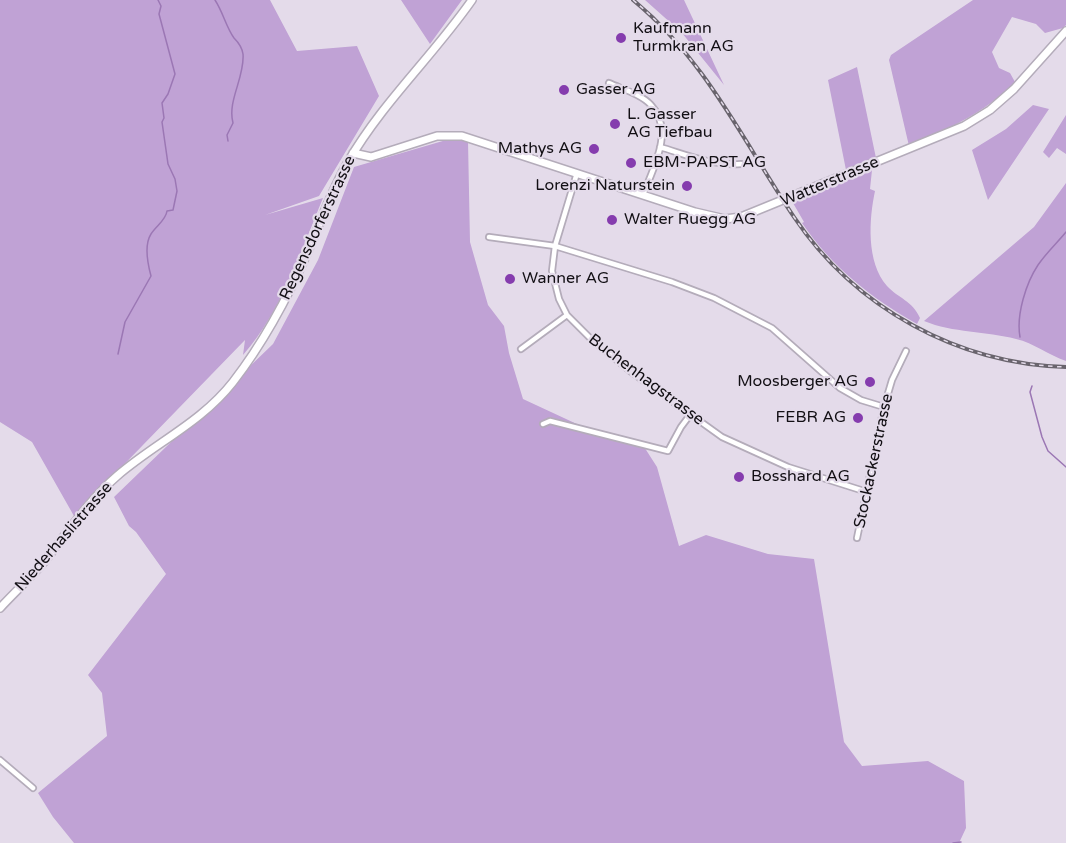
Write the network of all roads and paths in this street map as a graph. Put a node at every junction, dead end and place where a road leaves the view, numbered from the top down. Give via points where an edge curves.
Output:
1 (472, 0) edge
2 (1065, 34) edge
3 (609, 83) dead end
4 (660, 147) junction
5 (353, 153) junction
6 (741, 164) dead end
7 (577, 173) junction
8 (644, 195) junction
9 (489, 237) dead end
10 (555, 246) junction
11 (567, 315) junction
12 (521, 349) dead end
13 (906, 351) dead end
14 (884, 407) junction
15 (690, 415) junction
16 (543, 424) dead end
17 (158, 447) joint
18 (867, 492) junction
19 (857, 538) dead end
20 (0, 608) edge
21 (0, 760) edge
22 (33, 788) dead end

1 - 5 street, Regensdorferstrasse
2 - 8 street, Watterstrasse via 1014,89 964,126 760,211 741,218 718,218
3 - 4 street via 651,105 660,122
4 - 6 street via 709,162
4 - 8 street
5 - 7 street, Watterstrasse via 371,157 437,136 453,135
5 - 17 street, Regensdorferstrasse via 297,275 243,368 202,415
7 - 8 street, Watterstrasse
7 - 10 street, Buchenhagstrasse
9 - 10 street
10 - 11 street, Buchenhagstrasse via 552,271
10 - 14 street via 714,298 772,328 840,388
11 - 12 street
11 - 15 street, Buchenhagstrasse via 590,338
13 - 14 street, Stockackerstrasse
14 - 18 street, Stockackerstrasse
15 - 16 street via 668,451 550,421
15 - 18 street, Buchenhagstrasse via 769,460
17 - 20 street, Niederhaslistrasse via 100,492 43,563
18 - 19 street, Stockackerstrasse
21 - 22 street

